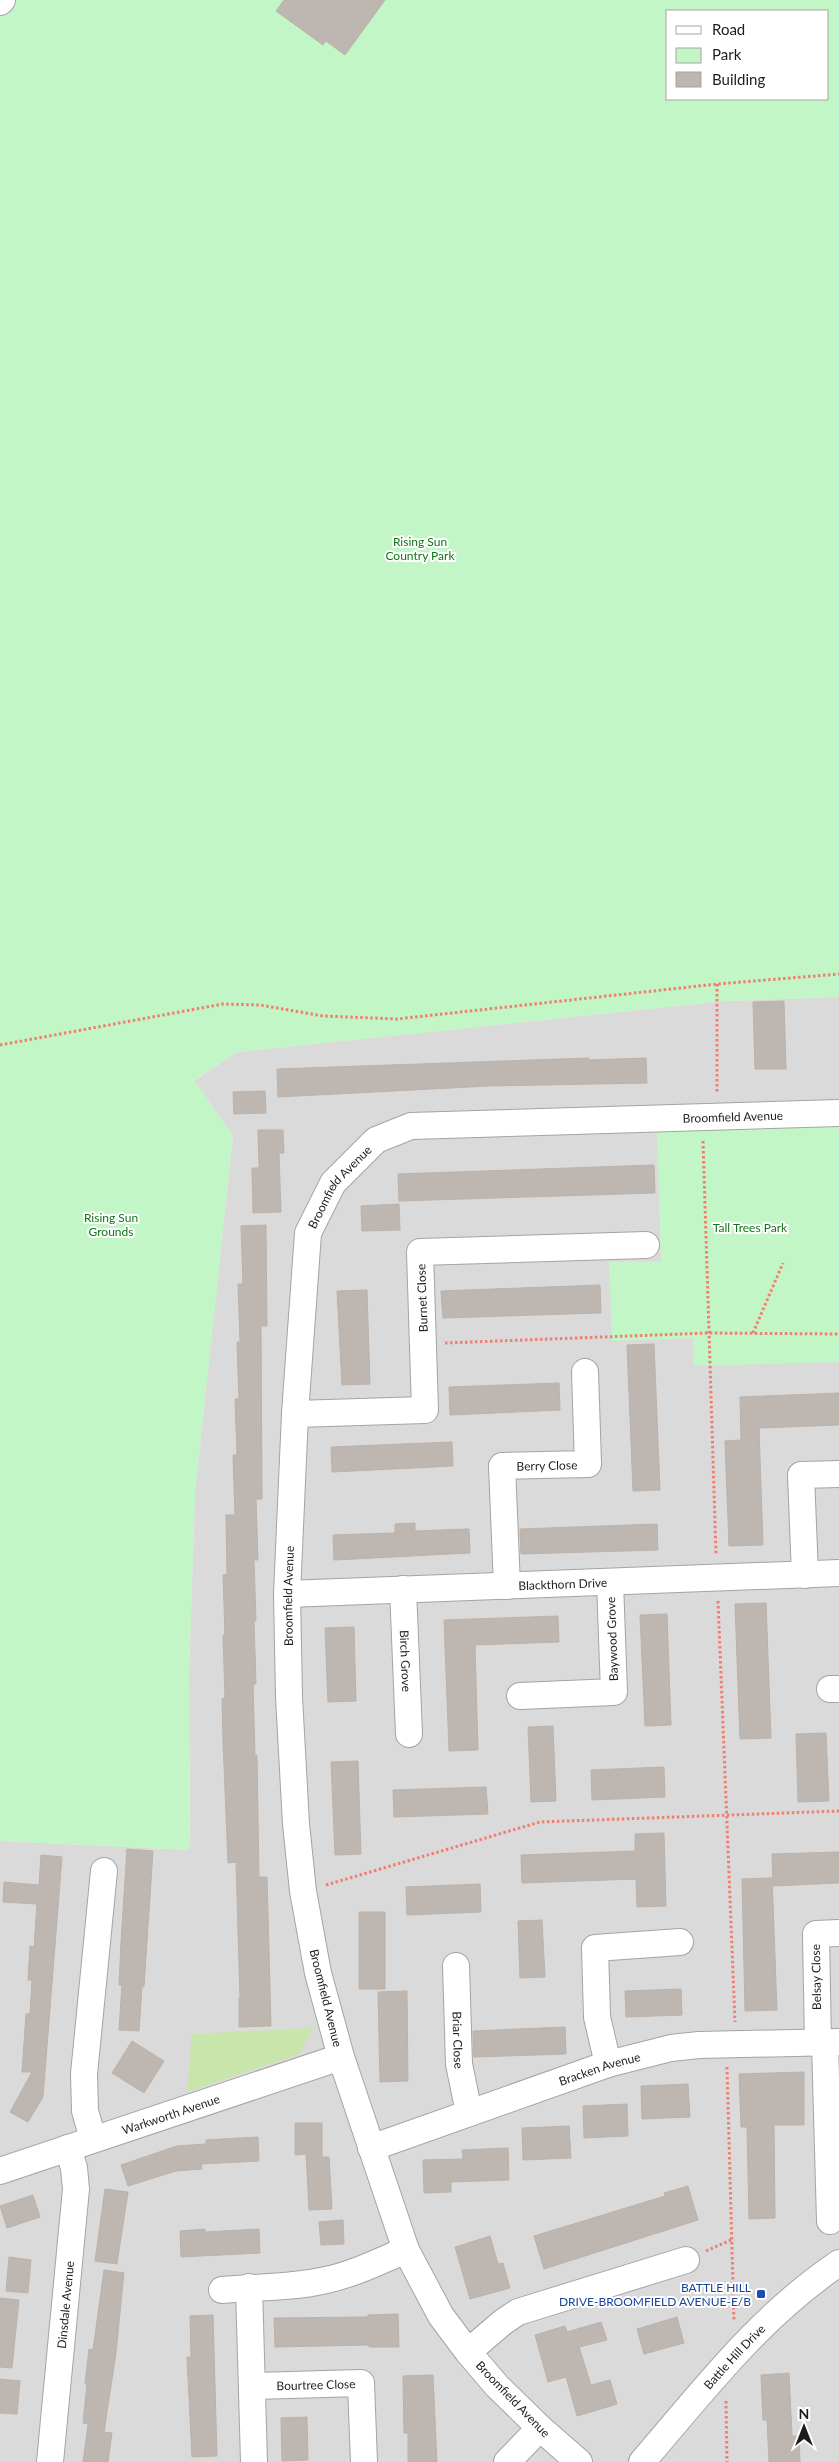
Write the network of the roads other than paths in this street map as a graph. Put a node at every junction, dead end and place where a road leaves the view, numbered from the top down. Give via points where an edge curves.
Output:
1 (839, 1112) edge
2 (646, 1245) dead end
3 (585, 1372) dead end
4 (295, 1414) junction
5 (839, 1474) edge
6 (839, 1573) edge
7 (805, 1575) junction
8 (610, 1582) junction
9 (507, 1586) junction
10 (403, 1589) junction
11 (287, 1594) junction
12 (520, 1696) dead end
13 (409, 1734) dead end
14 (104, 1871) dead end
15 (839, 1933) edge
16 (680, 1942) dead end
17 (456, 1966) dead end
18 (827, 2043) edge
19 (341, 2057) junction
20 (608, 2064) junction
21 (469, 2113) junction
22 (93, 2139) junction
23 (68, 2148) junction
24 (371, 2148) junction
25 (0, 2171) edge
26 (830, 2221) dead end
27 (406, 2250) junction
28 (686, 2260) dead end
29 (839, 2263) edge
30 (249, 2288) junction
31 (222, 2290) dead end
32 (468, 2352) junction
33 (252, 2386) junction
34 (540, 2428) junction
35 (50, 2462) edge
36 (254, 2462) edge
37 (364, 2462) edge
38 (507, 2462) edge
39 (579, 2462) edge
40 (642, 2462) edge

1 - 4 street, Broomfield Avenue via 411,1126 376,1140 333,1183 308,1233
2 - 4 street, Burnet Close via 420,1252 425,1410
3 - 9 street, Berry Close via 588,1464 502,1466
4 - 11 street, Broomfield Avenue
5 - 7 street via 801,1475
6 - 7 street, Blackthorn Drive
7 - 8 street, Blackthorn Drive
8 - 9 street, Blackthorn Drive
8 - 12 street, Baywood Grove via 614,1692
9 - 10 street, Blackthorn Drive
10 - 11 street, Blackthorn Drive
10 - 13 street, Birch Grove
11 - 19 street, Broomfield Avenue via 296,1824 318,1973
14 - 22 street via 84,2074 85,2110
15 - 18 street, Belsay Close via 816,1934
16 - 20 street via 595,1948 597,2017
17 - 21 street, Briar Close via 459,2064
18 - 20 street, Bracken Avenue via 671,2048
18 - 26 street
19 - 22 street, Warkworth Avenue
19 - 24 street, Broomfield Avenue
20 - 21 street, Bracken Avenue
21 - 24 street, Bracken Avenue
22 - 23 street, Warkworth Avenue
23 - 25 street, Warkworth Avenue
23 - 35 street, Dinsdale Avenue via 76,2189
24 - 27 street, Broomfield Avenue
27 - 30 street via 327,2280
27 - 32 street, Broomfield Avenue via 441,2316
28 - 32 street via 518,2312
29 - 40 street, Battle Hill Drive via 780,2308 747,2339
30 - 31 street
30 - 33 street
32 - 34 street, Broomfield Avenue
33 - 36 street
33 - 37 street, Bourtree Close via 361,2384
34 - 38 street
34 - 39 street, Broomfield Avenue

